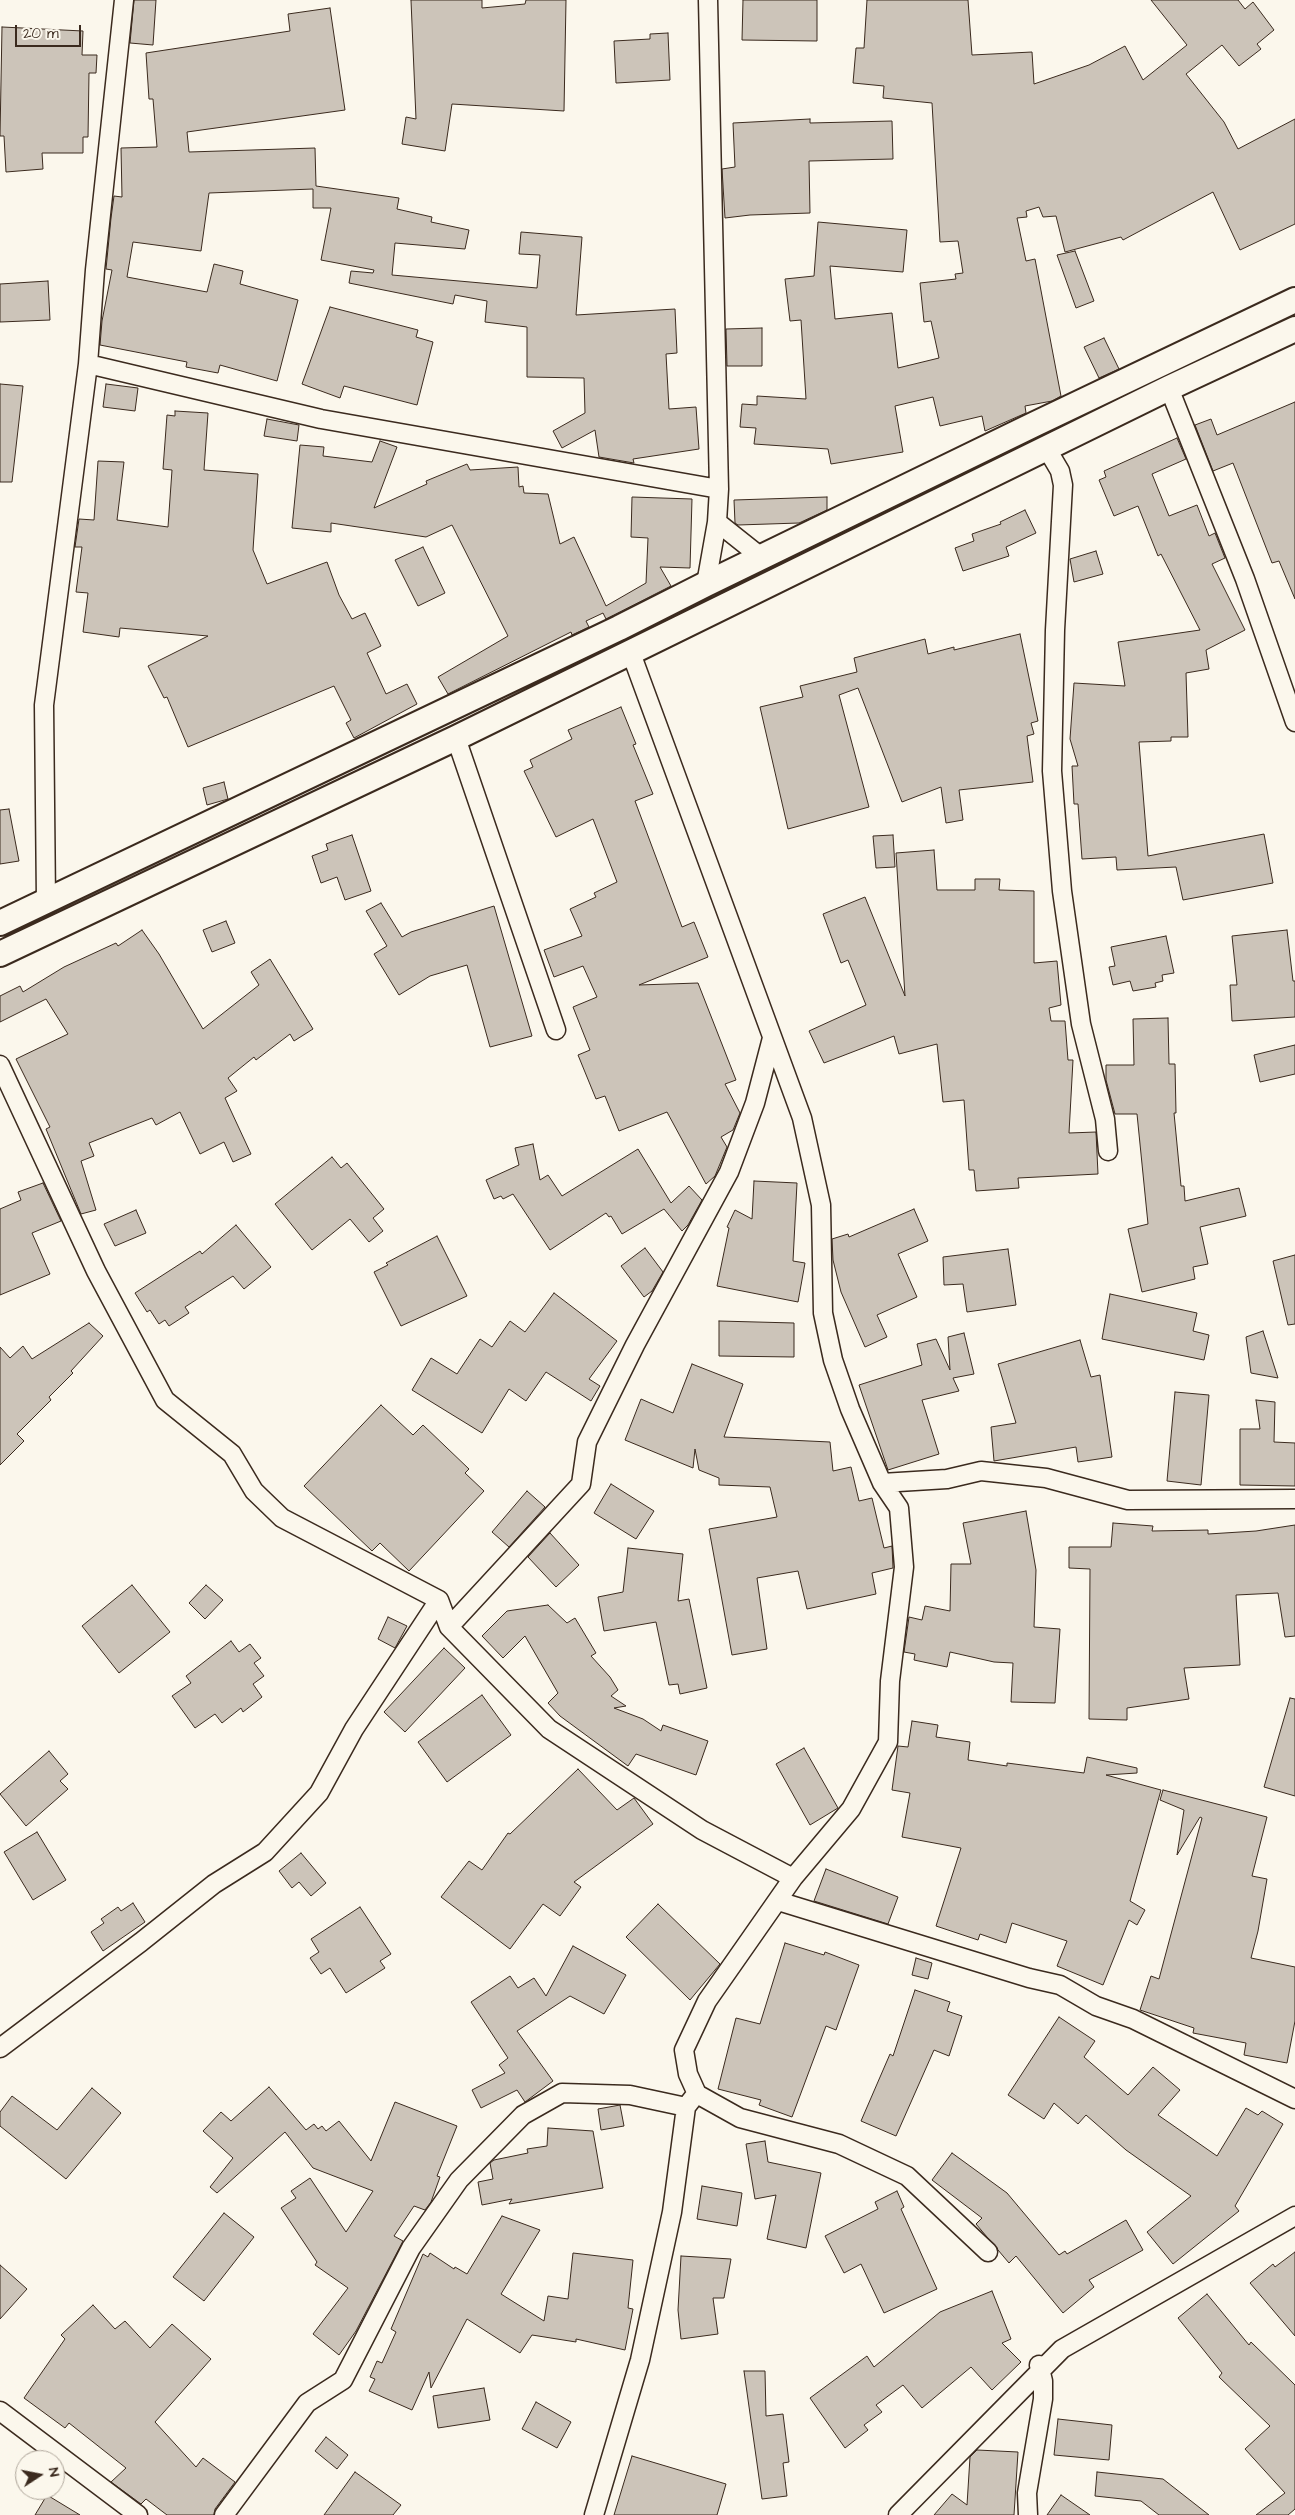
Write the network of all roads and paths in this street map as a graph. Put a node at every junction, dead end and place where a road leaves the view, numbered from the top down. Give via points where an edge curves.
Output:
1 (124, 0) edge
2 (708, 0) edge
3 (1295, 300) edge
4 (1295, 329) edge
5 (88, 364) junction
6 (1169, 388) junction
7 (1047, 449) junction
8 (719, 488) junction
9 (717, 522) junction
10 (761, 557) junction
11 (706, 584) junction
12 (631, 653) junction
13 (1295, 722) edge
14 (456, 738) junction
15 (46, 902) junction
16 (0, 923) edge
17 (0, 954) edge
18 (556, 1030) dead end
19 (772, 1038) junction
20 (0, 1065) edge
21 (1108, 1151) dead end
22 (882, 1483) junction
23 (1295, 1499) edge
24 (439, 1600) junction
25 (449, 1627) junction
26 (794, 1878) junction
27 (778, 1901) junction
28 (0, 2048) edge
29 (1295, 2099) edge
30 (691, 2100) junction
31 (1295, 2216) edge
32 (988, 2252) dead end
33 (1002, 2409) junction
34 (0, 2411) edge
35 (138, 2515) edge
36 (224, 2515) edge
37 (594, 2515) edge
38 (898, 2515) edge
39 (1028, 2515) edge

1 - 5 street
2 - 8 street
3 - 10 street
4 - 6 street
5 - 8 street via 321,419
5 - 15 street via 44,705
6 - 7 street
6 - 13 street via 1245,580
7 - 12 street
7 - 21 street via 1060,471 1063,486 1052,771 1062,891 1081,1024 1104,1120
8 - 9 street
9 - 10 street
9 - 11 street
10 - 11 street
11 - 15 street
12 - 14 street
12 - 19 street
14 - 17 street
14 - 18 street
15 - 16 street
19 - 22 street via 802,1118 821,1205 823,1313 833,1360
19 - 25 street via 755,1103 729,1172 635,1345 587,1442 580,1484
20 - 24 street via 96,1271 165,1400 232,1454 254,1491 282,1518
22 - 23 street via 947,1479 981,1471 1046,1478 1128,1500
22 - 26 street via 899,1508 904,1567 890,1680 888,1742 851,1809
24 - 25 street
24 - 28 street via 354,1729 319,1793 265,1852 214,1884
25 - 26 street via 549,1729 702,1830
26 - 27 street
27 - 29 street via 1060,1985 1096,2006 1133,2019
27 - 30 street via 707,2001 684,2050
30 - 32 street via 740,2118 839,2144 907,2176
30 - 36 street via 562,2092 523,2115 459,2180 411,2248 343,2380 307,2403
30 - 37 street via 672,2212 640,2360
31 - 33 street via 1062,2349
33 - 38 street
33 - 39 street via 1040,2363 1043,2399 1027,2493
34 - 35 street

